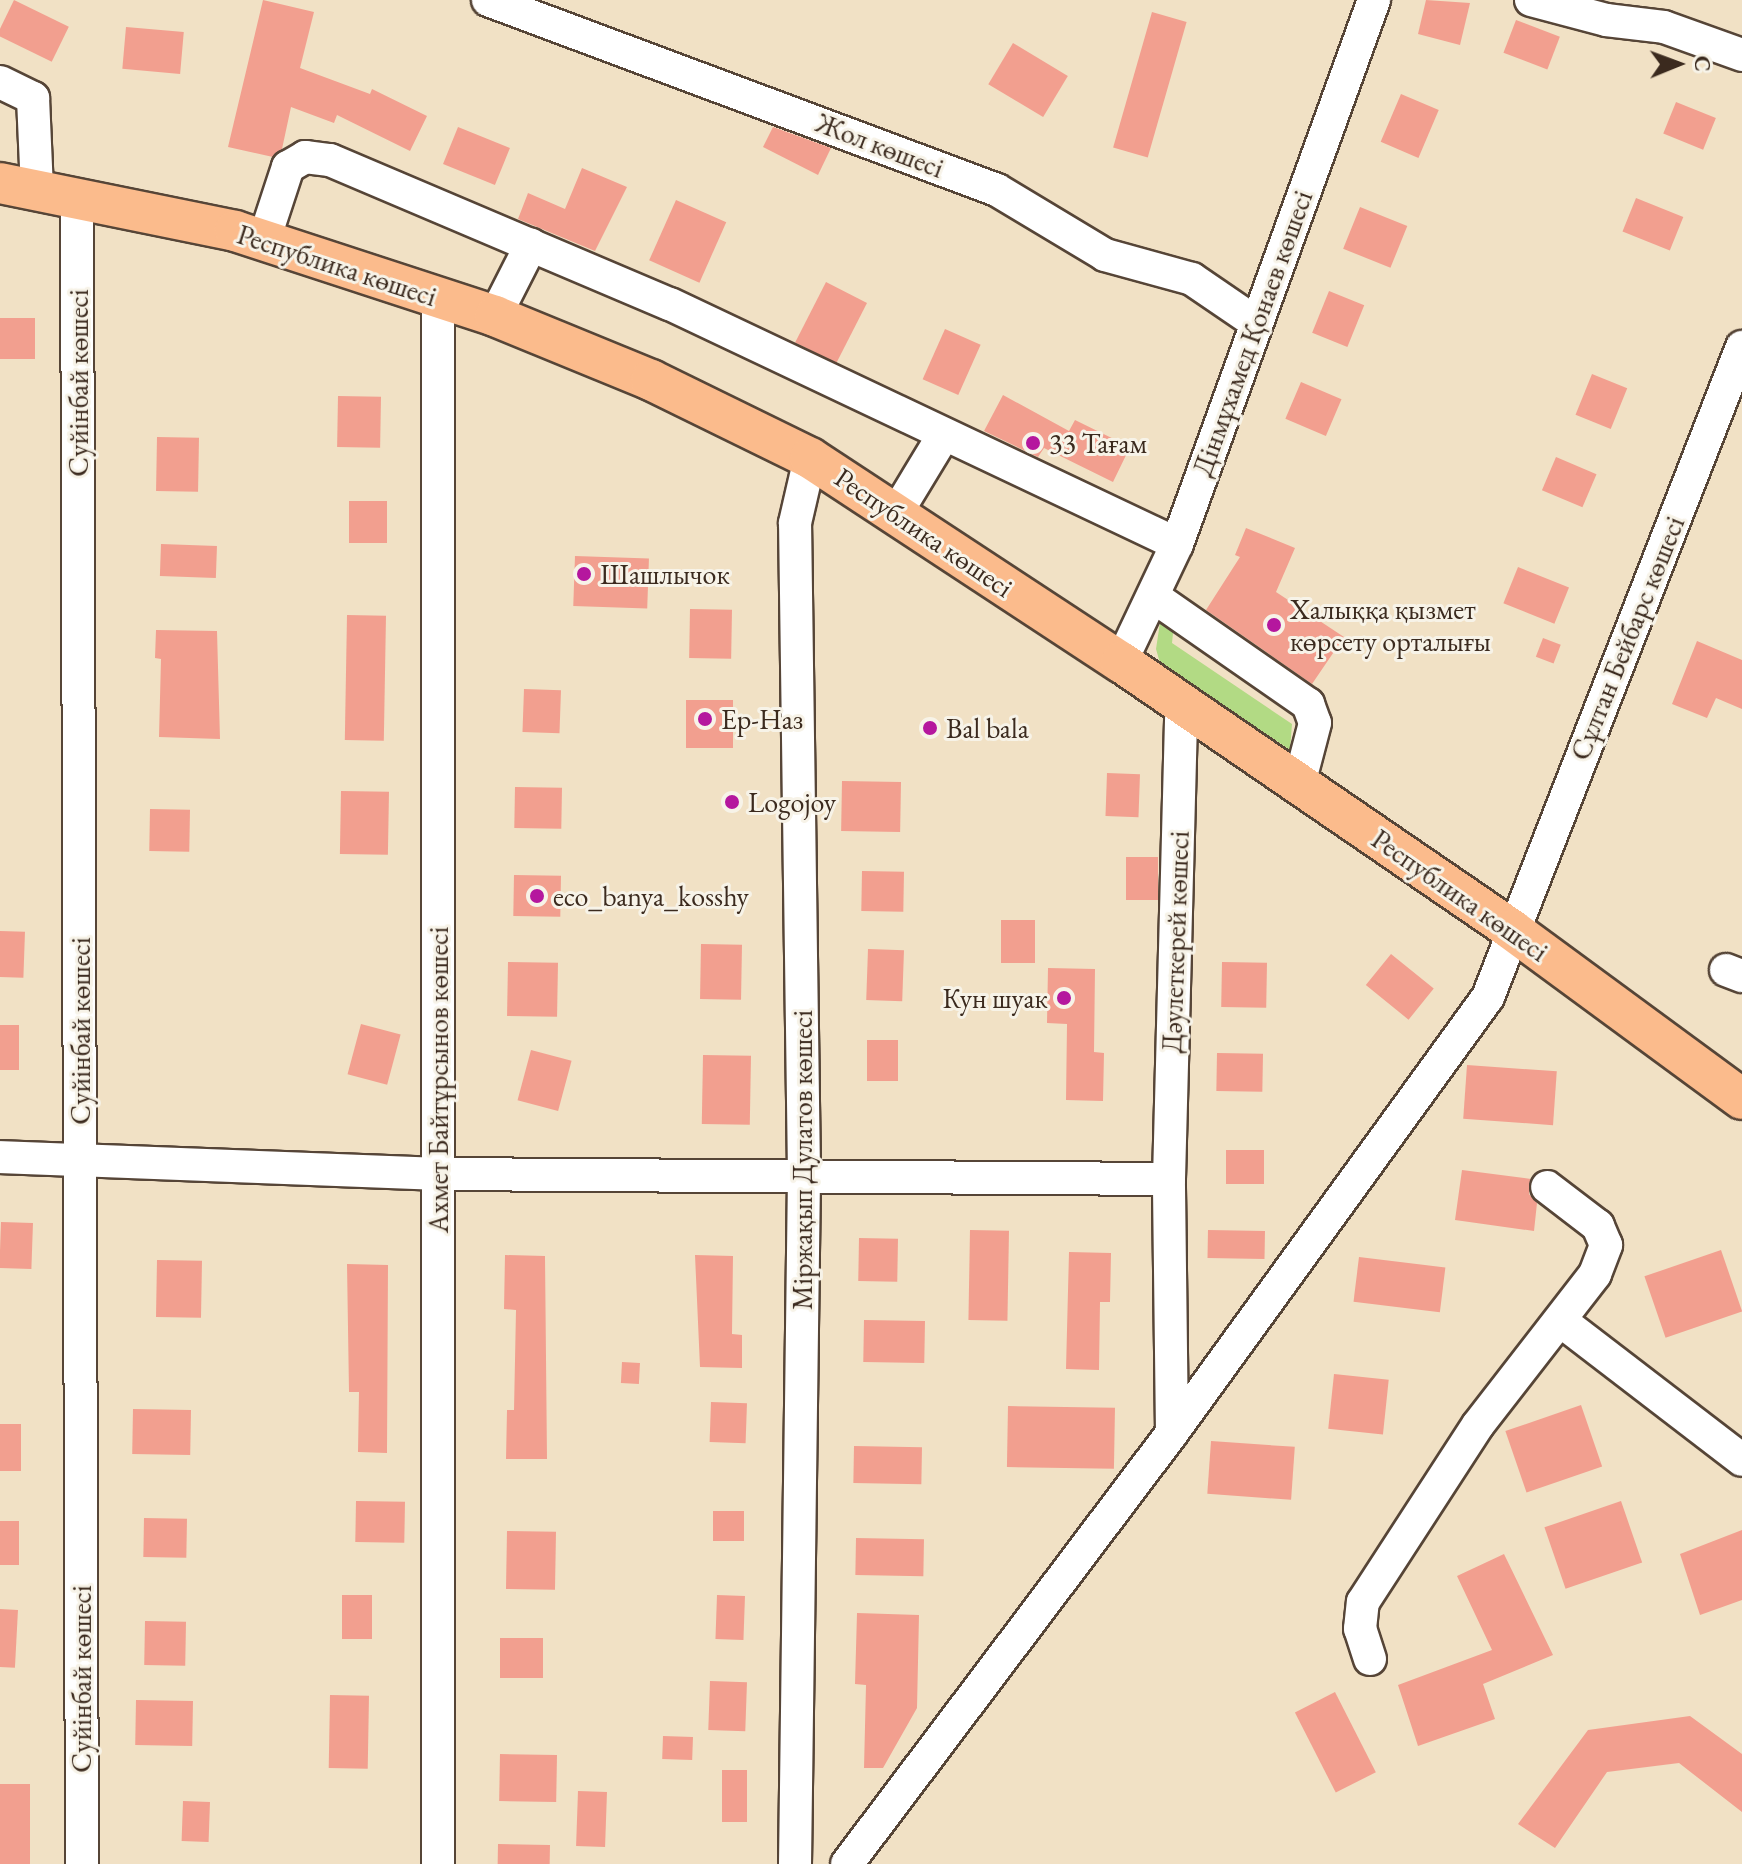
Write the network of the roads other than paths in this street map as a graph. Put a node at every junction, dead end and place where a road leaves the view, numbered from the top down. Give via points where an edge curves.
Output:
1 (488, 0) edge
2 (1374, 0) edge
3 (1531, 0) edge
4 (1742, 55) edge
5 (0, 82) edge
6 (19, 187) edge
7 (77, 198) junction
8 (264, 240) junction
9 (531, 245) junction
10 (438, 297) junction
11 (495, 316) junction
12 (1255, 322) junction
13 (1742, 347) edge
14 (943, 436) junction
15 (810, 458) junction
16 (897, 512) junction
17 (1177, 544) junction
18 (1154, 597) junction
19 (1121, 662) junction
20 (1181, 705) junction
21 (1299, 784) junction
22 (1512, 930) junction
23 (1742, 1099) edge
24 (81, 1156) junction
25 (0, 1157) edge
26 (804, 1173) junction
27 (438, 1174) junction
28 (1169, 1179) junction
29 (1547, 1187) dead end
30 (1561, 1321) junction
31 (1172, 1433) junction
32 (1742, 1460) edge
33 (1370, 1659) dead end
34 (82, 1864) edge
35 (438, 1864) edge
36 (795, 1864) edge
37 (847, 1864) edge

1 - 12 street, Жол көшесі via 997,190 1105,255 1192,279
2 - 12 street, Дінмұхамед Қонаев көшесі
3 - 4 street via 1606,20 1664,27
5 - 6 street via 33,98
6 - 7 main road, Республика көшесі
7 - 8 main road, Республика көшесі
7 - 24 street, Суйінбай көшесі
8 - 9 street via 288,167 314,156
8 - 10 main road, Республика көшесі
9 - 11 street
9 - 14 street via 670,304
10 - 11 main road, Республика көшесі
10 - 27 street, Ахмет Байтұрсынов көшесі
11 - 15 main road, Республика көшесі via 651,380
12 - 17 street, Дінмұхамед Қонаев көшесі
13 - 22 street, Сұлтан Бейбарс көшесі
14 - 16 street
14 - 17 street
15 - 16 main road, Республика көшесі
15 - 26 street, Міржақып Дулатов көшесі via 795,523
16 - 19 main road, Республика көшесі
17 - 18 street, Дінмұхамед Қонаев көшесі
18 - 19 street, Дінмұхамед Қонаев көшесі
18 - 21 street via 1308,704 1315,723
19 - 20 main road, Республика көшесі
20 - 21 main road, Республика көшесі
20 - 28 street, Дәулеткерей көшесі
21 - 22 main road, Республика көшесі
22 - 23 main road, Республика көшесі
22 - 31 street, Сұлтан Бейбарс көшесі via 1488,997
24 - 25 street
24 - 27 street
24 - 34 street, Суйінбай көшесі
26 - 27 street
26 - 28 street
26 - 36 street, Міржақып Дулатов көшесі
27 - 35 street, Ахмет Байтұрсынов көшесі
28 - 31 street, Дәулеткерей көшесі
29 - 30 street via 1598,1226 1606,1245 1595,1274
30 - 32 street
30 - 33 street via 1504,1387 1363,1602 1360,1629
31 - 37 street, Сұлтан Бейбарс көшесі

